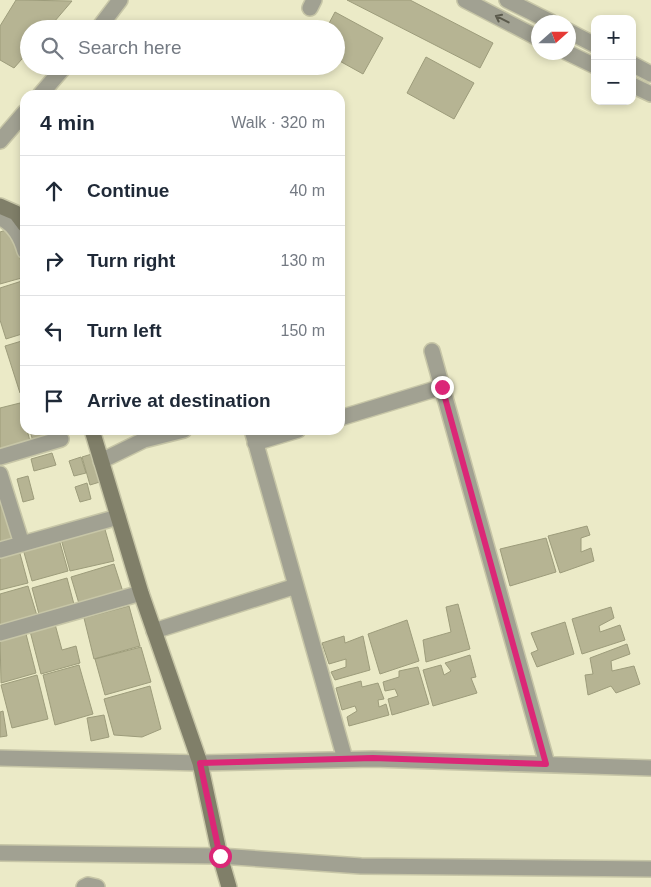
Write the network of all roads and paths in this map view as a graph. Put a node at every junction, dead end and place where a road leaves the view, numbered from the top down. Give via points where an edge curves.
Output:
1 (120, 0) edge
2 (465, 0) edge
3 (507, 0) edge
4 (537, 15) edge
5 (105, 20) edge
6 (531, 34) edge
7 (576, 35) edge
8 (591, 43) edge
9 (576, 57) edge
10 (591, 64) edge
11 (636, 66) edge
12 (651, 74) edge
13 (57, 75) edge
14 (636, 87) edge
15 (44, 90) edge
16 (651, 94) edge
17 (20, 118) edge
18 (0, 141) edge
19 (0, 206) edge
20 (0, 218) edge
21 (20, 218) edge
22 (20, 237) edge
23 (432, 351) dead end
24 (442, 387) junction
25 (345, 416) edge
26 (93, 435) edge
27 (164, 435) edge
28 (254, 436) edge
29 (61, 439) dead end
30 (0, 457) edge
31 (101, 461) junction
32 (0, 474) edge
33 (118, 517) junction
34 (22, 544) junction
35 (0, 550) edge
36 (296, 586) junction
37 (141, 593) junction
38 (154, 631) junction
39 (0, 633) edge
40 (0, 758) edge
41 (345, 759) junction
42 (200, 763) junction
43 (546, 764) junction
44 (651, 768) edge
45 (0, 853) edge
46 (220, 856) junction
47 (651, 869) edge
48 (84, 887) edge
49 (98, 887) edge
50 (229, 887) edge

1 - 5 street
6 -> 2 street
3 - 4 street
7 - 8 street
9 - 10 street
11 - 12 street
13 - 15 street
14 - 16 street
17 - 18 street
19 - 21 street
20 - 22 street via 8,222
23 - 24 street
24 - 25 street
24 - 43 street
26 - 31 street
27 - 31 street via 144,440
28 - 36 street
29 - 30 street
31 - 33 street
32 - 34 street
33 - 34 street
33 - 37 street
34 - 35 street
36 - 38 street
36 - 41 street
37 - 38 street
37 - 39 street
38 - 42 street
40 - 42 street
41 - 42 street
41 - 43 street
42 - 46 street
43 - 44 street
45 - 46 street
46 - 47 street via 361,866
46 - 50 street
48 - 49 street

